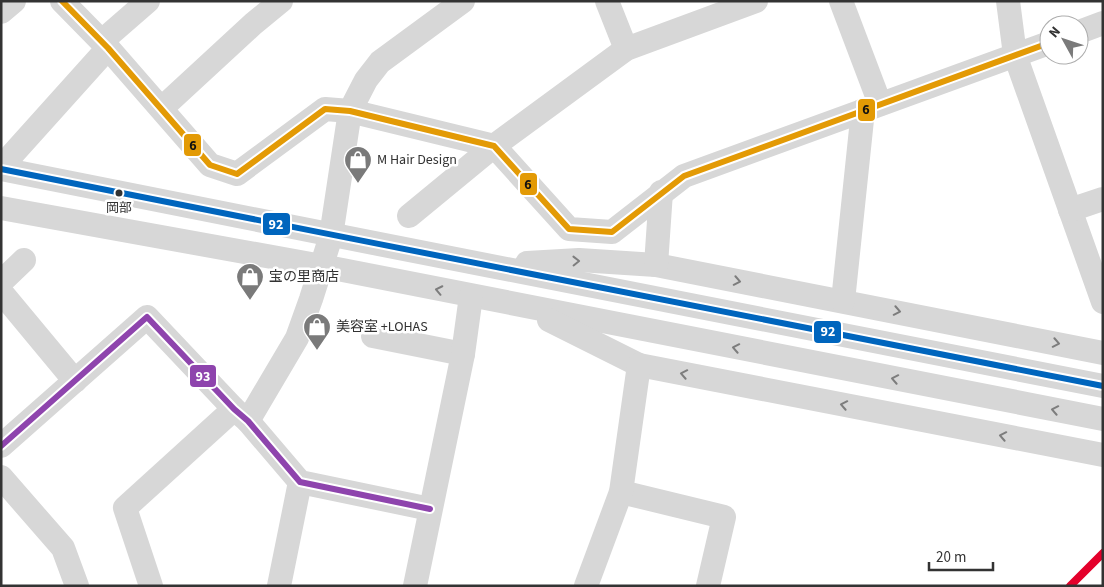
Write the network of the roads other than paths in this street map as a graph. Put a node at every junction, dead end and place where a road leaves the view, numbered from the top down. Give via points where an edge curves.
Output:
1 (14, 1) edge
2 (62, 1) edge
3 (148, 1) edge
4 (280, 1) edge
5 (463, 1) edge
6 (607, 1) edge
7 (756, 1) edge
8 (841, 1) edge
9 (1008, 1) edge
10 (1, 12) edge
11 (1103, 23) edge
12 (1089, 28) edge
13 (105, 44) junction
14 (1039, 47) edge
15 (626, 49) junction
16 (1015, 55) junction
17 (871, 107) junction
18 (162, 108) junction
19 (350, 111) junction
20 (494, 146) junction
21 (1, 168) edge
22 (661, 192) junction
23 (1103, 199) edge
24 (1, 208) edge
25 (1070, 210) junction
26 (409, 216) dead end
27 (331, 236) junction
28 (24, 260) dead end
29 (493, 265) junction
30 (656, 265) junction
31 (322, 266) junction
32 (1, 282) edge
33 (472, 296) junction
34 (843, 301) junction
35 (1103, 302) edge
36 (5, 303) edge
37 (524, 307) junction
38 (373, 336) dead end
39 (1103, 353) edge
40 (463, 354) junction
41 (639, 365) junction
42 (75, 381) junction
43 (1103, 386) edge
44 (241, 415) junction
45 (1103, 419) edge
46 (1, 446) edge
47 (1103, 456) edge
48 (1, 476) edge
49 (300, 482) junction
50 (621, 492) junction
51 (430, 509) junction
52 (77, 586) edge
53 (150, 586) edge
54 (279, 586) edge
55 (415, 586) edge
56 (586, 586) edge
57 (708, 586) edge

1 - 10 street
2 - 13 street
3 - 13 street
4 - 18 street
5 - 19 street via 380,62 366,80
6 - 15 street
7 - 15 street
8 - 17 street
9 - 16 street
11 - 12 street
13 - 18 street
13 - 21 street
14 - 16 street
15 - 20 street
16 - 17 street
16 - 25 street
17 - 22 street via 684,176
17 - 34 street
18 - 19 street via 210,165 237,174 325,109
19 - 20 street
19 - 27 street
20 - 22 street via 569,229 612,232
20 - 26 street
21 - 27 street
22 - 30 street
23 - 25 street
24 - 31 street
25 - 35 street
27 - 29 street
27 - 31 street
28 - 32 street
29 -> 30 street via 579,260
29 - 43 street
30 -> 34 street
33 -> 31 street
31 - 44 street via 297,338
33 - 37 street
33 - 40 street
34 -> 39 street
36 - 42 street
37 - 41 street
45 -> 37 street
38 - 40 street
40 - 51 street
47 -> 41 street
41 - 50 street
42 - 44 street via 148,317
42 - 46 street
44 - 49 street
44 - 53 street via 125,508
48 - 52 street via 63,548
49 - 51 street
49 - 54 street
50 - 56 street
50 - 57 street via 724,517
51 - 55 street

